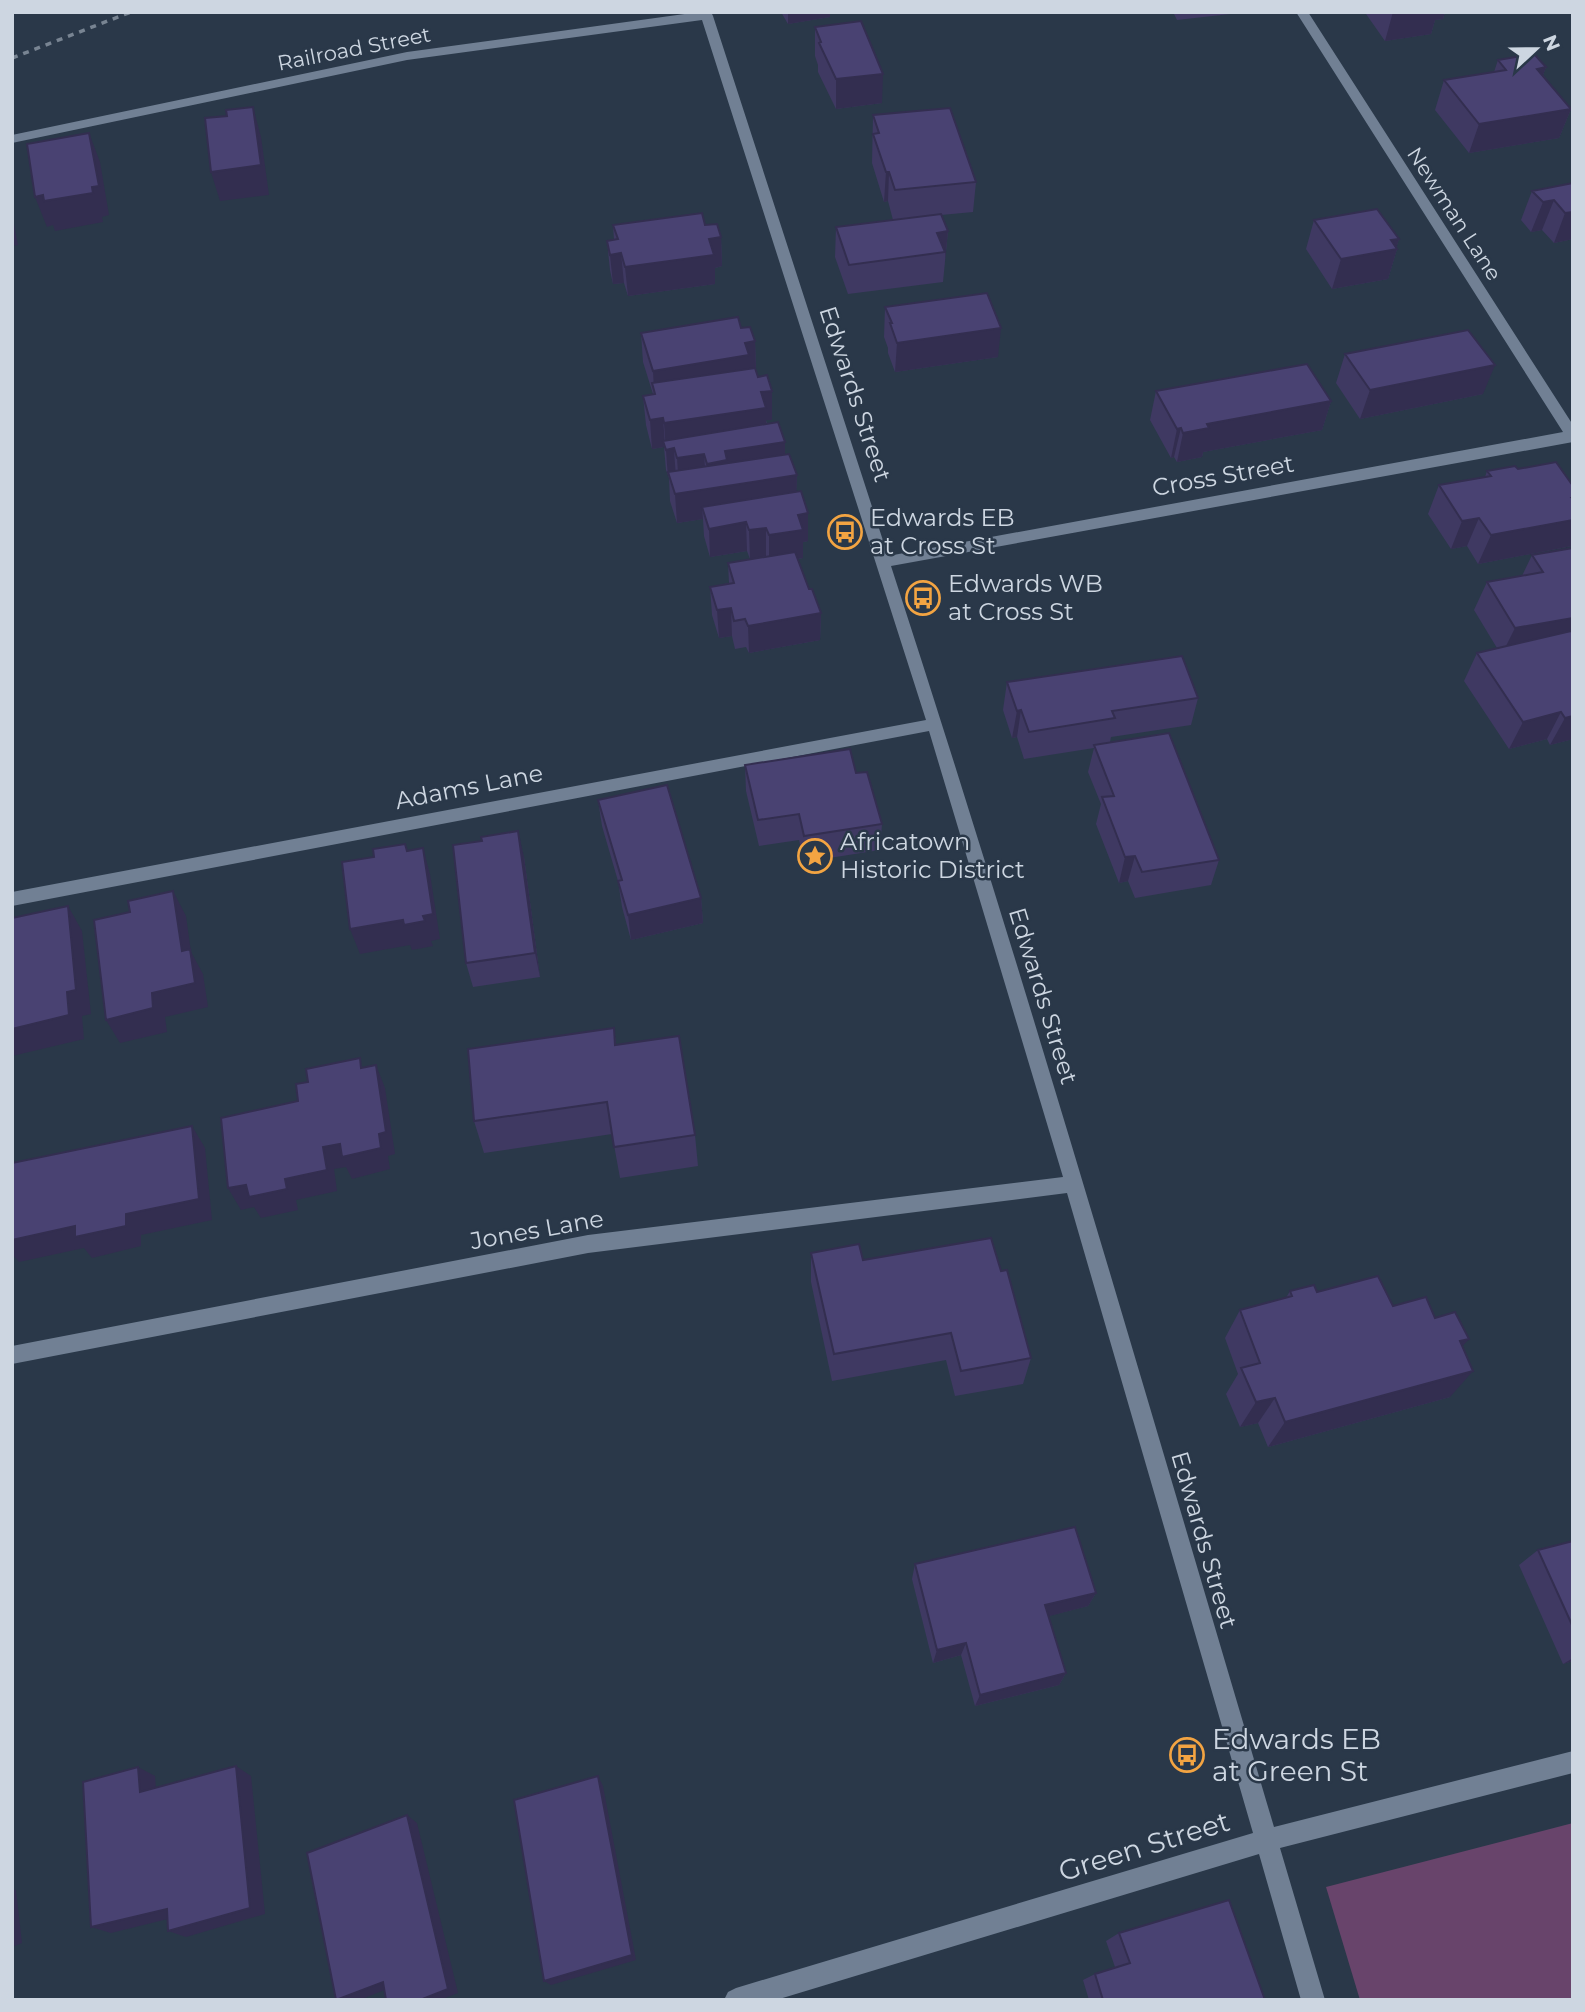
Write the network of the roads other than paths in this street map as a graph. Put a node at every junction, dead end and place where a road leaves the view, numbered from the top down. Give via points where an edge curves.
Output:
1 (1302, 12) edge
2 (706, 14) edge
3 (12, 139) edge
4 (1572, 436) edge
5 (883, 562) junction
6 (935, 724) junction
7 (12, 899) edge
8 (1074, 1184) junction
9 (12, 1355) edge
10 (1573, 1762) edge
11 (1267, 1840) junction
12 (736, 2000) edge
13 (1313, 2000) edge

1 - 4 street, Newman Lane
2 - 3 street, Railroad Street via 407,56
2 - 5 street, Edwards Street
4 - 5 street, Cross Street
5 - 6 street, Edwards Street
6 - 7 street, Adams Lane
6 - 8 street, Edwards Street
8 - 9 street, Jones Lane via 588,1244
8 - 11 street, Edwards Street
10 - 11 street, Green Street
11 - 12 street, Green Street
11 - 13 street, Edwards Street

